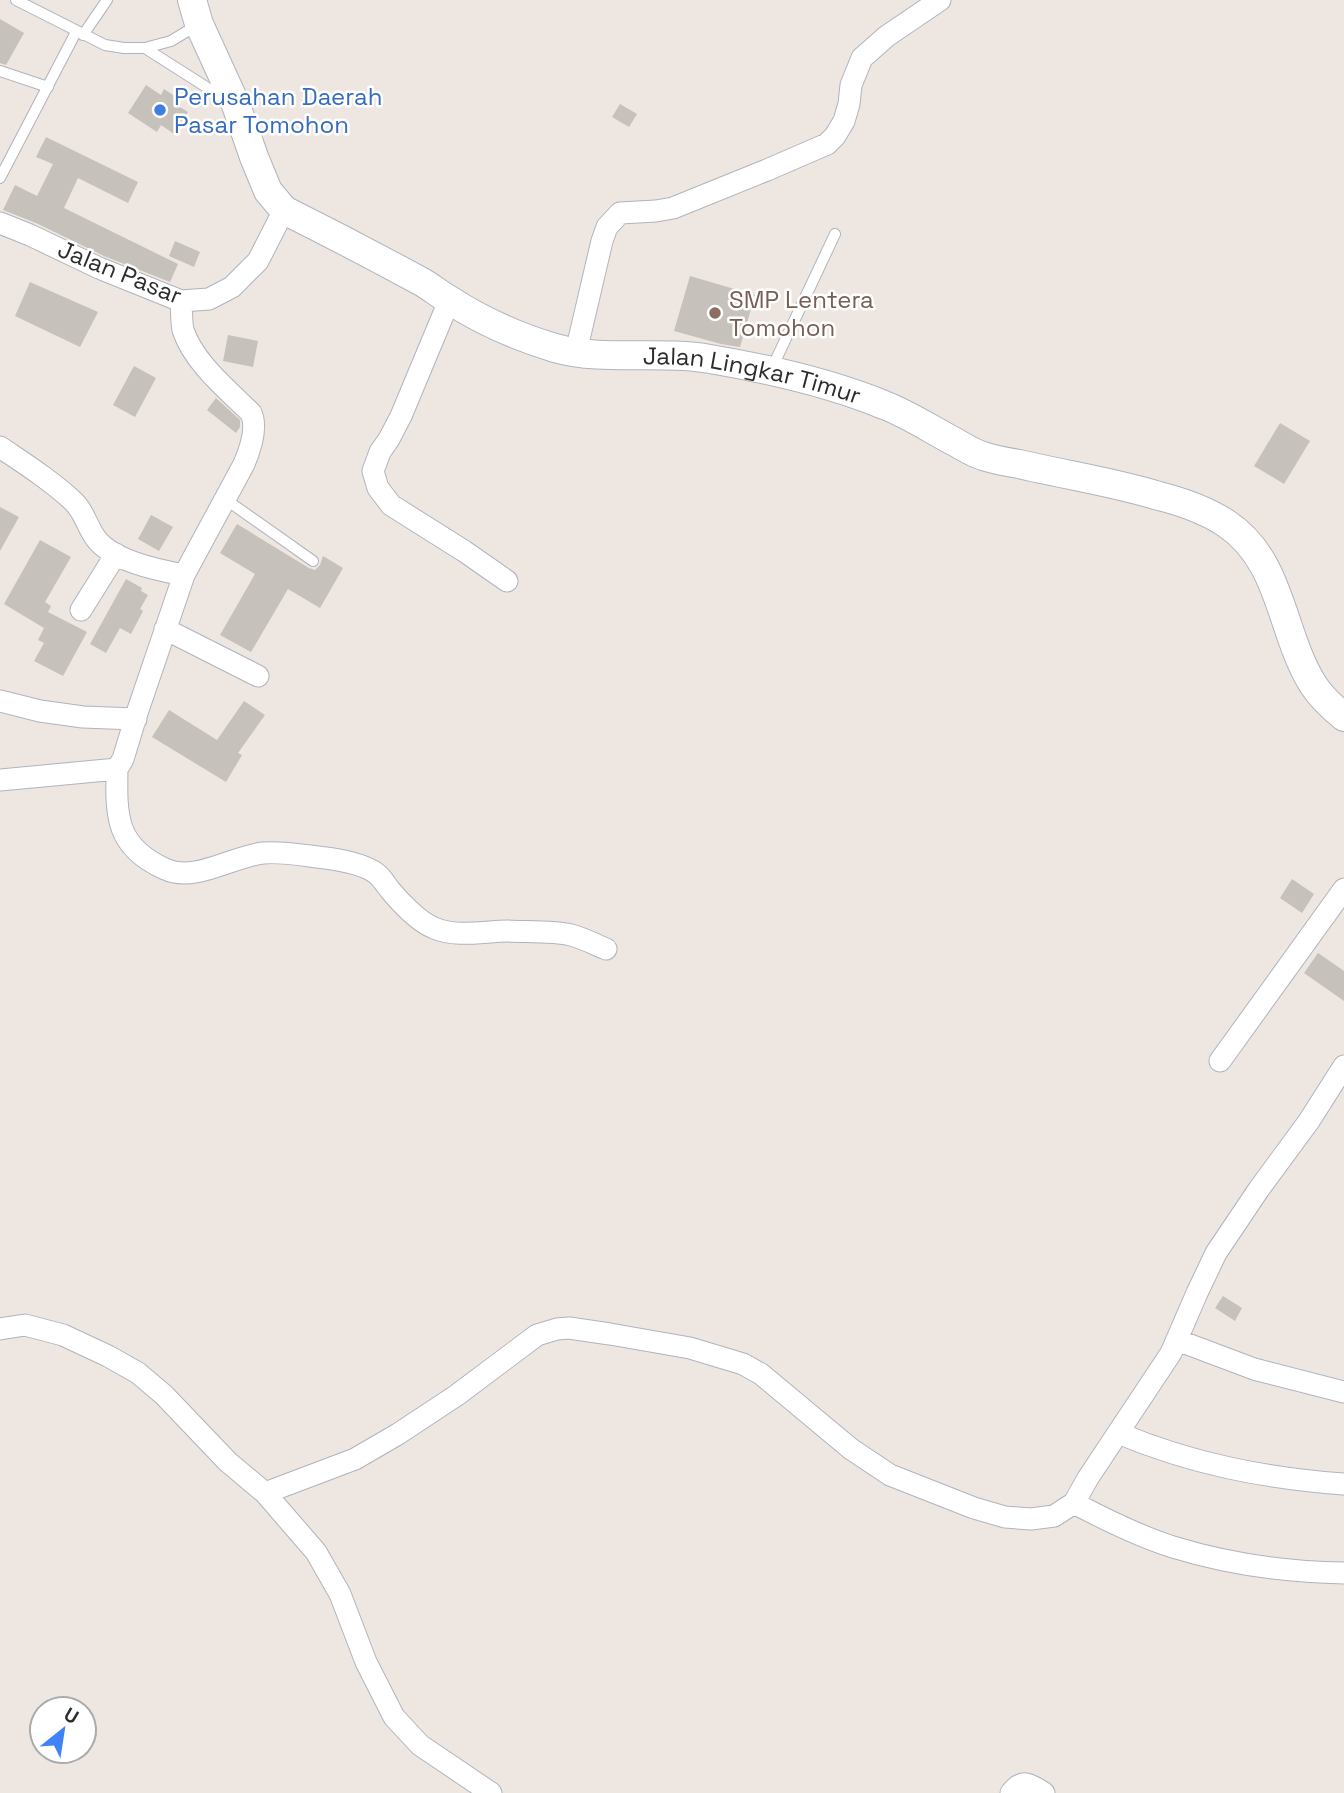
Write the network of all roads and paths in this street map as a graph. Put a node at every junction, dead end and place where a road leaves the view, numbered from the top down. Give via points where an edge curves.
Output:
1 (16, 0) edge
2 (107, 0) edge
3 (940, 0) edge
4 (196, 12) edge
5 (80, 33) junction
6 (145, 48) junction
7 (0, 71) edge
8 (48, 87) junction
9 (236, 105) junction
10 (4, 163) edge
11 (0, 178) edge
12 (284, 210) junction
13 (0, 223) edge
14 (835, 234) dead end
15 (181, 301) junction
16 (449, 301) junction
17 (576, 352) junction
18 (771, 371) junction
19 (0, 447) edge
20 (225, 499) junction
21 (117, 554) junction
22 (313, 561) dead end
23 (184, 575) junction
24 (507, 580) dead end
25 (80, 610) dead end
26 (165, 629) junction
27 (258, 676) dead end
28 (0, 701) edge
29 (1344, 717) edge
30 (136, 719) junction
31 (117, 769) junction
32 (0, 780) edge
33 (1344, 889) edge
34 (606, 949) dead end
35 (1220, 1061) dead end
36 (1344, 1066) edge
37 (0, 1329) edge
38 (1177, 1340) junction
39 (1344, 1392) edge
40 (1118, 1433) junction
41 (1344, 1484) edge
42 (265, 1493) junction
43 (1074, 1503) junction
44 (1344, 1573) edge
45 (491, 1793) edge
46 (1011, 1793) edge
47 (1044, 1793) edge

1 - 5 lane
2 - 5 lane
3 - 17 street via 862,58 844,121 827,144 673,208 615,217 602,241
4 - 6 lane via 171,41
4 - 9 main road, Jalan Lingkar Timur
5 - 6 lane via 105,46
5 - 8 lane
6 - 9 lane
7 - 8 lane
8 - 10 lane
9 - 12 main road, Jalan Lingkar Timur via 268,191
10 - 11 lane
12 - 15 street, Jalan Pasar via 258,261 232,287 209,299
12 - 16 main road, Jalan Lingkar Timur
13 - 15 street, Jalan Pasar
14 - 18 lane
15 - 20 street via 182,327 192,349 253,418 249,454
16 - 17 main road, Jalan Lingkar Timur via 537,342
16 - 24 street via 373,471 378,488 391,505
17 - 18 main road, Jalan Lingkar Timur via 706,358
18 - 29 main road, Jalan Lingkar Timur via 886,405 980,456 1128,487 1206,512 1229,526 1262,559 1314,686
19 - 21 street via 75,503 92,534
20 - 22 lane
20 - 23 street
21 - 23 street via 154,570
21 - 25 street
23 - 26 street
26 - 27 street
26 - 30 street
28 - 30 street via 83,717
30 - 31 street
31 - 32 street
31 - 34 street via 116,799 124,835 145,858 168,871 207,869 264,853 351,863 378,874 399,901 432,928 460,933 570,935
33 - 35 street
36 - 38 street via 1216,1253
37 - 42 street via 25,1325 63,1335 138,1373
38 - 39 street via 1254,1369
38 - 40 street
40 - 41 street via 1156,1449 1255,1475
40 - 43 street
42 - 43 street via 355,1459 447,1402 537,1335 569,1328 690,1348 752,1368 890,1475 974,1508 1031,1519 1054,1516
42 - 45 street via 316,1552 340,1594 394,1717 420,1745
43 - 44 street via 1174,1547 1262,1567
46 - 47 street via 1023,1784

